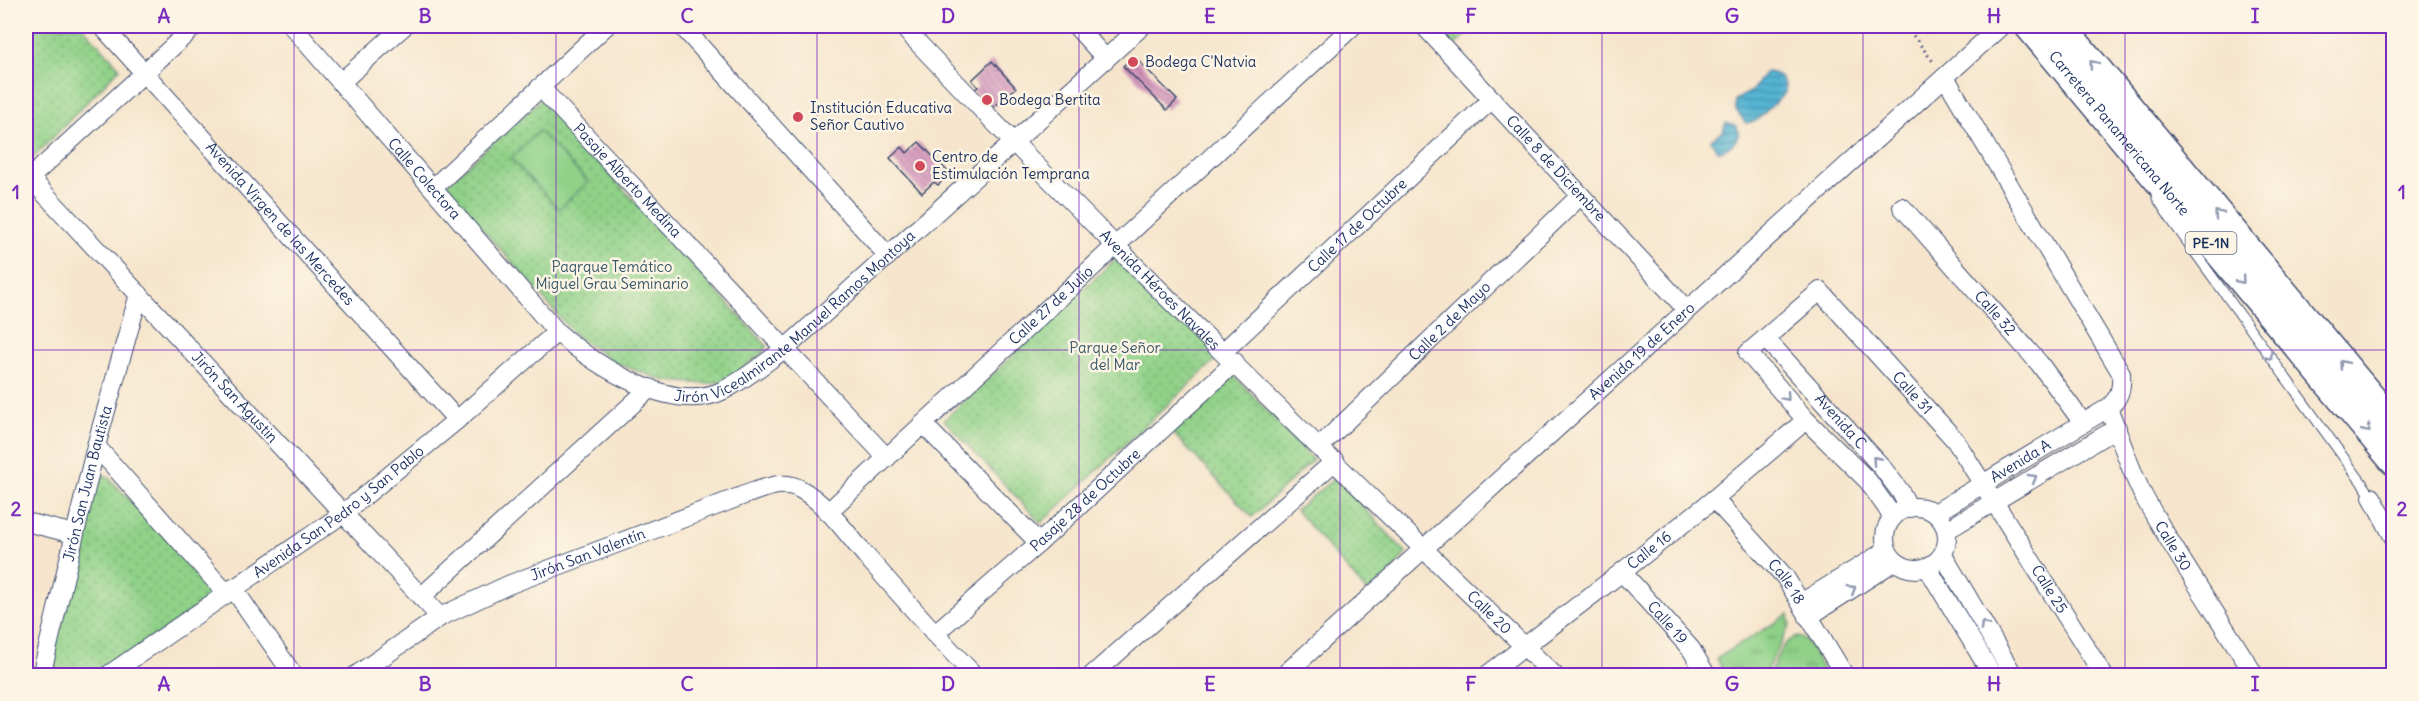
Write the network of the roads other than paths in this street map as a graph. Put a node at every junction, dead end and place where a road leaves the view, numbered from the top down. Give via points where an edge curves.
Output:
1 (102, 26) edge
2 (195, 26) edge
3 (292, 26) edge
4 (404, 26) edge
5 (606, 26) edge
6 (682, 26) edge
7 (1076, 26) edge
8 (1142, 26) edge
9 (1353, 26) edge
10 (1424, 26) edge
11 (2001, 26) edge
12 (2029, 26) edge
13 (2061, 26) edge
14 (912, 29) edge
15 (1106, 58) junction
16 (143, 72) junction
17 (1945, 77) junction
18 (341, 82) junction
19 (540, 87) junction
20 (1492, 99) junction
21 (2106, 117) junction
22 (1013, 143) junction
23 (27, 180) edge
24 (2148, 183) dead end
25 (433, 188) junction
26 (2154, 193) dead end
27 (1580, 196) junction
28 (1902, 207) dead end
29 (1116, 245) junction
30 (888, 256) junction
31 (139, 294) junction
32 (1687, 310) junction
33 (557, 332) junction
34 (1766, 339) junction
35 (786, 348) junction
36 (1229, 357) junction
37 (650, 388) junction
38 (2108, 408) junction
39 (457, 420) junction
40 (1806, 420) junction
41 (2083, 423) junction
42 (923, 424) junction
43 (2394, 425) edge
44 (2117, 428) junction
45 (96, 446) junction
46 (1320, 446) junction
47 (887, 458) junction
48 (1335, 460) junction
49 (2394, 461) edge
50 (1983, 482) junction
51 (2372, 496) junction
52 (1714, 499) junction
53 (1995, 501) junction
54 (1909, 508) junction
55 (828, 512) junction
56 (344, 513) junction
57 (1935, 513) junction
58 (1893, 517) junction
59 (26, 522) edge
60 (2394, 526) edge
61 (1947, 530) junction
62 (74, 534) junction
63 (2394, 538) edge
64 (1039, 543) junction
65 (1430, 555) junction
66 (1943, 555) junction
67 (1891, 556) junction
68 (1927, 567) junction
69 (1622, 572) junction
70 (230, 590) junction
71 (421, 597) junction
72 (1804, 610) junction
73 (440, 617) junction
74 (934, 634) junction
75 (1524, 645) junction
76 (41, 675) edge
77 (106, 675) edge
78 (294, 675) edge
79 (355, 675) edge
80 (975, 675) edge
81 (1091, 675) edge
82 (1283, 675) edge
83 (1486, 675) edge
84 (1556, 675) edge
85 (1707, 675) edge
86 (1845, 675) edge
87 (1993, 675) edge
88 (2014, 675) edge
89 (2104, 675) edge
90 (2255, 675) edge

1 - 16 street, Avenida Virgen de las Mercedes
2 - 16 street
3 - 18 street, Calle Colectora
4 - 18 street
5 - 19 street
6 - 30 street
7 - 15 street
8 - 15 street, Jirón Vicealmirante Manuel Ramos Montoya
9 - 29 street, Calle 27 de Julio
10 - 20 street, Calle 8 de Diciembre
11 - 17 street, Avenida 19 de Enero
12 - 21 highway, Carretera Panamericana Norte / PE-1N
43 -> 13 highway, Carretera Panamericana Norte / PE-1N
14 - 22 street, Avenida Héroes Navales
15 - 22 street, Jirón Vicealmirante Manuel Ramos Montoya
16 - 23 street
16 - 39 street, Avenida Virgen de las Mercedes
17 - 32 street, Avenida 19 de Enero
17 - 38 street via 2121,373 2118,400
18 - 25 street, Calle Colectora
19 - 25 street
19 - 35 street, Pasaje Alberto Medina
20 - 27 street, Calle 8 de Diciembre
20 - 36 street, Calle 17 de Octubre
21 - 24 lane
21 -> 49 highway, Carretera Panamericana Norte / PE-1N
22 - 29 street, Avenida Héroes Navales
22 - 30 street, Jirón Vicealmirante Manuel Ramos Montoya
23 - 31 street, Jirón San Agustin
25 - 33 street, Calle Colectora
26 -> 51 lane
27 - 32 street, Calle 8 de Diciembre
27 - 46 street, Calle 2 de Mayo
28 - 41 street, Calle 32 via 2039,363
29 - 36 street, Avenida Héroes Navales
29 - 42 street, Calle 27 de Julio
30 - 35 street, Jirón Vicealmirante Manuel Ramos Montoya
31 - 45 street, Jirón San Juan Bautista
31 - 56 street, Jirón San Agustin
32 - 65 street, Avenida 19 de Enero
33 - 37 street, Jirón Vicealmirante Manuel Ramos Montoya via 604,368
33 - 39 street, Avenida San Pedro y San Pablo
34 -> 40 street, Avenida C via 1748,353
34 - 50 street, Calle 31 via 1820,291 1944,426
54 -> 34 street, Avenida C via 1881,466
35 - 37 street, Jirón Vicealmirante Manuel Ramos Montoya via 724,390 710,395 673,395
35 - 47 street, Pasaje Alberto Medina
36 - 46 street, Avenida Héroes Navales
36 - 64 street, Pasaje 28 de Octubre
37 - 71 street
38 - 41 street, Avenida A
38 - 44 street, Calle 30
39 - 56 street, Avenida San Pedro y San Pablo
40 - 52 street, Calle 16
40 - 58 street, Avenida C via 1868,482
41 - 50 street, Avenida A
42 - 47 street, Calle 27 de Julio
42 - 64 street
53 -> 44 street, Avenida A
44 - 90 street, Calle 30 via 2128,464 2145,498
45 - 62 street, Jirón San Juan Bautista
45 - 70 street
46 - 48 street, Avenida Héroes Navales
47 - 55 street, Calle 27 de Julio
48 - 65 street, Avenida Héroes Navales
48 - 81 street
50 - 53 street, Calle 31
50 - 57 street, Avenida A
51 - 60 lane
51 - 63 street
52 - 69 street, Calle 16
52 - 72 street, Calle 18 via 1780,570
53 - 61 street, Avenida A
53 - 89 street, Calle 25
54 - 57 street
54 - 58 street
55 - 73 street, Jirón San Valentín via 800,489 771,486 508,585
55 - 74 street, Jirón San Valentín
56 - 70 street, Avenida San Pedro y San Pablo
56 - 71 street, Jirón San Agustin
57 - 61 street
58 - 67 street via 1885,533
59 - 62 street
61 - 66 street
62 - 76 street, Jirón San Juan Bautista
64 - 74 street, Pasaje 28 de Octubre
65 - 75 street, Calle 20
65 - 82 street, Avenida 19 de Enero
66 - 68 street
88 -> 66 street
67 - 68 street via 1911,569
67 - 72 street
68 - 87 street
69 - 75 street, Calle 16
69 - 85 street, Calle 19 via 1691,649
70 - 77 street, Avenida San Pedro y San Pablo
70 - 78 street
71 - 73 street, Jirón San Agustin
72 - 86 street, Calle 18
73 - 79 street, Jirón San Valentín
74 - 80 street, Jirón San Valentín
75 - 83 street, Calle 16
75 - 84 street, Calle 20

